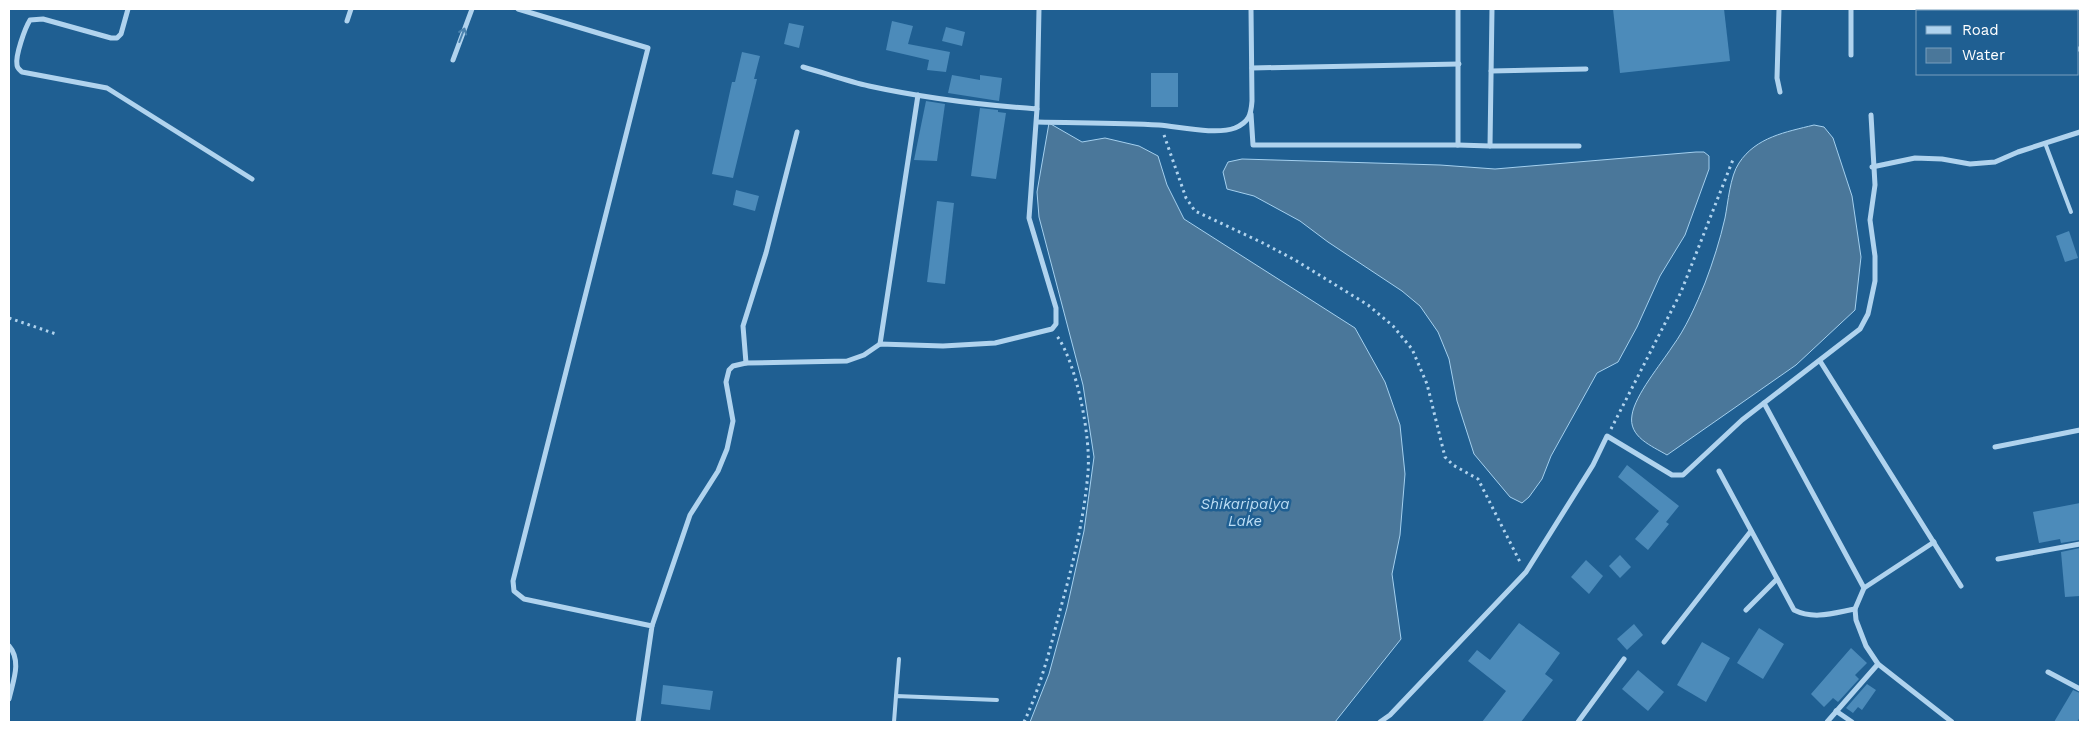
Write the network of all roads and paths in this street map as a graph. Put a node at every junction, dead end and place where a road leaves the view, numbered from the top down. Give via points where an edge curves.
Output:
1 (128, 9) edge
2 (351, 9) edge
3 (472, 9) edge
4 (518, 9) edge
5 (1039, 9) edge
6 (1251, 9) edge
7 (1458, 9) edge
8 (1492, 9) edge
9 (1779, 9) edge
10 (1851, 9) edge
11 (347, 21) dead end
12 (1851, 54) dead end
13 (453, 60) dead end
14 (1458, 64) junction
15 (803, 67) dead end
16 (1252, 68) junction
17 (1586, 69) dead end
18 (1491, 71) junction
19 (1780, 92) dead end
20 (918, 95) junction
21 (1037, 109) junction
22 (1251, 114) junction
23 (1871, 115) dead end
24 (1037, 122) junction
25 (1160, 125) junction
26 (797, 132) dead end
27 (2080, 132) edge
28 (2045, 143) junction
29 (1458, 145) junction
30 (1490, 146) junction
31 (1579, 146) dead end
32 (1734, 157) dead end
33 (1872, 167) junction
34 (252, 179) dead end
35 (2071, 212) dead end
36 (9, 318) edge
37 (1052, 329) junction
38 (56, 334) dead end
39 (880, 344) junction
40 (1820, 361) junction
41 (746, 363) junction
42 (1764, 403) junction
43 (2080, 430) edge
44 (1607, 436) junction
45 (1995, 447) dead end
46 (1719, 471) dead end
47 (1751, 531) junction
48 (1934, 542) junction
49 (2080, 544) edge
50 (1998, 559) dead end
51 (1526, 572) junction
52 (1777, 579) junction
53 (1961, 586) dead end
54 (1864, 588) junction
55 (1855, 609) junction
56 (1746, 610) dead end
57 (652, 626) junction
58 (1664, 642) dead end
59 (9, 646) edge
60 (1624, 659) dead end
61 (899, 660) dead end
62 (1878, 664) junction
63 (2048, 672) dead end
64 (2080, 689) edge
65 (896, 696) junction
66 (9, 699) edge
67 (997, 700) dead end
68 (1836, 711) junction
69 (638, 722) edge
70 (894, 722) edge
71 (1024, 722) edge
72 (1380, 722) edge
73 (1578, 722) edge
74 (1828, 722) edge
75 (1852, 722) edge
76 (1952, 722) edge

1 - 34 street via 117,38 43,19 30,20 17,60 19,70 107,88
2 - 11 street
13 -> 3 street
4 - 57 street via 648,48 519,552 514,591 524,599
5 - 21 street
6 - 16 street
7 - 14 street
8 - 18 street
9 - 19 street via 1777,78
10 - 12 street
14 - 16 street
14 - 29 street
15 - 20 street via 869,86
16 - 22 street
17 - 18 street
18 - 30 street
20 - 21 street
20 - 39 street
21 - 24 street
22 - 25 street via 1245,123 1222,130
22 - 29 street via 1253,145
23 - 33 street
24 - 25 street
24 - 37 street via 1029,218 1056,308 1056,324
25 - 51 path via 1186,198 1195,211 1263,242 1338,285 1393,326 1412,349 1427,384 1445,457 1478,479
26 - 41 street via 744,326
27 - 28 street
28 - 33 street via 1995,162 1970,164 1915,158
28 - 35 lane
29 - 30 street
30 - 31 street
32 - 44 path via 1681,292
33 - 40 street via 1875,185 1870,220 1875,281 1870,307 1860,329
36 - 38 path
37 - 39 street via 995,343 944,346
37 - 71 path via 1062,342 1080,401 1088,470 1082,518 1068,580 1050,649
39 - 41 street via 847,362
40 - 42 street
40 - 48 street
41 - 57 street via 729,370 726,382 733,421 727,449 718,471 690,515
42 - 44 street via 1682,475 1672,475
42 - 54 street
43 - 45 street
44 - 51 street via 1593,465
46 - 47 street
47 - 52 street
47 - 58 street
48 - 53 street
48 - 54 street
49 - 50 street
51 - 72 street
52 - 55 street via 1794,610 1803,614 1822,616
52 - 56 street
54 - 55 street
55 - 62 street via 1866,646
57 - 69 street
59 - 66 street via 16,653 16,670
60 - 73 street
61 - 65 lane
62 - 68 street
62 - 76 street
63 - 64 street
65 - 67 lane
65 - 70 lane
68 - 74 street
68 - 75 street

